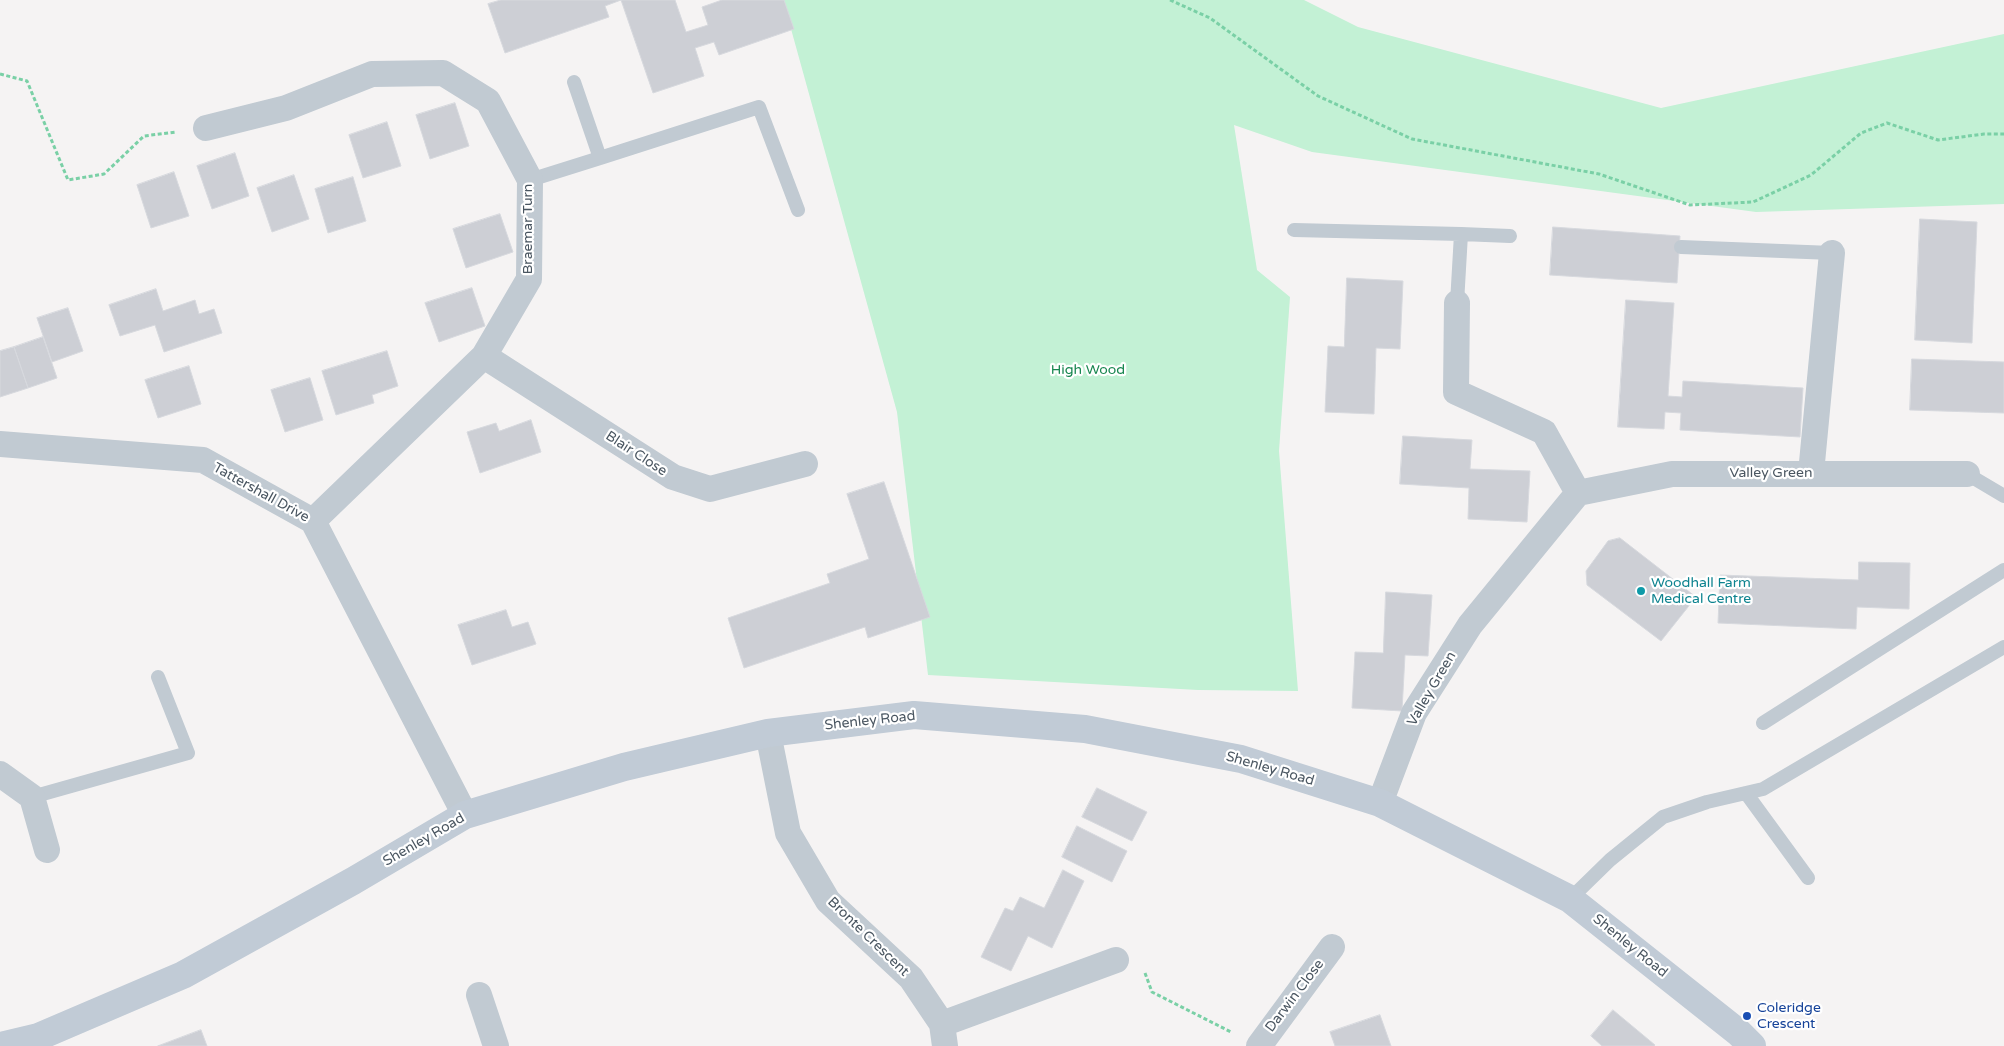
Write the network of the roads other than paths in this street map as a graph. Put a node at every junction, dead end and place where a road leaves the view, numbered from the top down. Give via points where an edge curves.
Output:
1 (574, 82) dead end
2 (206, 128) road end
3 (600, 158) junction
4 (530, 180) junction
5 (798, 210) dead end
6 (1294, 230) dead end
7 (1461, 234) junction
8 (1510, 236) dead end
9 (1681, 247) dead end
10 (1832, 253) joint
11 (1457, 303) joint
12 (484, 356) junction
13 (0, 444) edge
14 (805, 464) dead end
15 (1811, 473) junction
16 (1967, 474) joint
17 (1578, 493) junction
18 (2004, 496) edge
19 (313, 521) junction
20 (2004, 570) edge
21 (2004, 647) edge
22 (158, 677) dead end
23 (1763, 723) dead end
24 (768, 733) junction
25 (0, 774) edge
26 (1746, 793) junction
27 (32, 797) junction
28 (1380, 803) junction
29 (466, 815) junction
30 (47, 850) dead end
31 (1808, 878) dead end
32 (1570, 898) junction
33 (1332, 946) dead end
34 (1116, 960) road end
35 (479, 994) dead end
36 (944, 1035) edge
37 (40, 1041) edge
38 (1739, 1042) edge
39 (1, 1046) edge
40 (496, 1046) edge
41 (1258, 1046) edge

1 - 3 lane
2 - 4 street, Braemar Turn via 286,108 372,74 442,73 488,102
3 - 4 lane
3 - 5 lane via 760,107
4 - 12 street, Braemar Turn via 529,279
6 - 7 lane
7 - 8 lane
7 - 11 lane
9 - 10 lane
10 - 15 street
11 - 17 street via 1456,392 1544,432
12 - 14 street, Blair Close via 673,477 710,489
12 - 19 street, Braemar Turn
13 - 19 street, Tattershall Drive via 203,460
15 - 16 street, Valley Green
15 - 17 street, Valley Green via 1672,474
16 - 18 lane
17 - 28 street, Valley Green via 1470,625 1414,713
19 - 29 street, Tattershall Drive
20 - 23 lane
21 - 26 lane via 1763,789
22 - 27 lane via 188,754
24 - 28 street, Shenley Road via 914,715 1080,729 1241,759
24 - 29 street, Shenley Road via 624,767
24 - 36 street, Bronte Crescent via 788,833 828,901 911,978
25 - 27 street
26 - 31 lane
26 - 32 lane via 1663,817
27 - 30 street
28 - 32 street, Shenley Road
29 - 37 street, Shenley Road via 183,975
32 - 38 street, Shenley Road
33 - 41 street, Darwin Close
34 - 36 street, Bronte Crescent
35 - 40 street
37 - 39 street, Shenley Road

